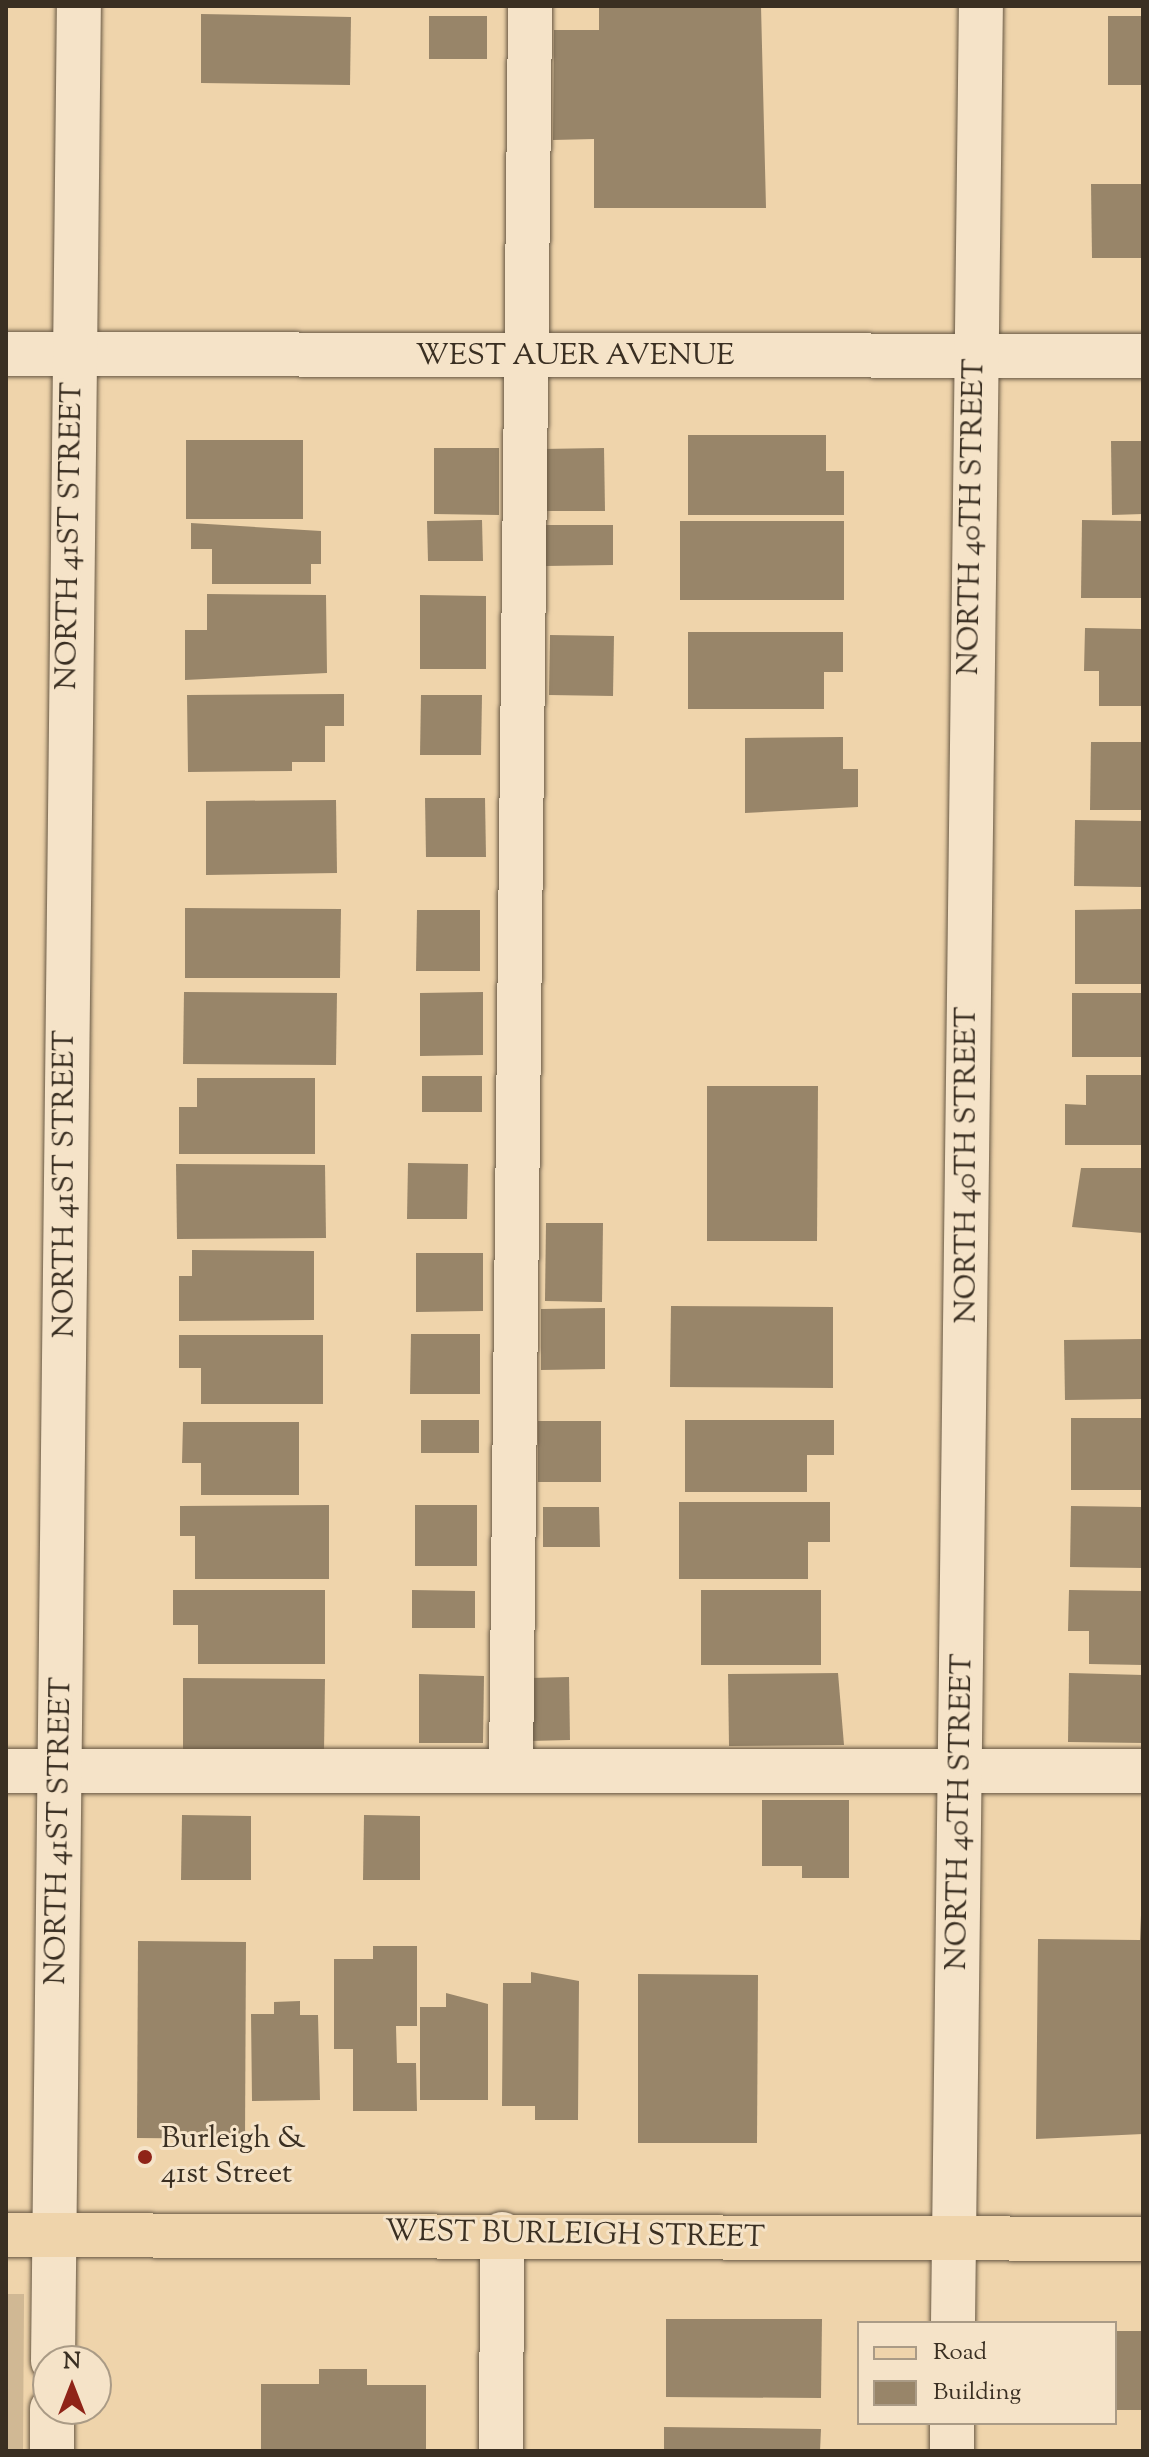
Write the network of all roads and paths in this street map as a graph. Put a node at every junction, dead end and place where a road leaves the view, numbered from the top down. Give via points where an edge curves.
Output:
1 (79, 6) edge
2 (530, 6) edge
3 (981, 6) edge
4 (6, 354) edge
5 (73, 354) junction
6 (975, 354) junction
7 (1143, 356) edge
8 (524, 358) junction
9 (62, 1770) junction
10 (511, 1770) junction
11 (963, 1770) junction
12 (6, 1771) edge
13 (1143, 1771) edge
14 (53, 2234) junction
15 (502, 2234) junction
16 (6, 2235) edge
17 (954, 2239) junction
18 (1143, 2239) edge
19 (953, 2321) edge
20 (53, 2345) edge
21 (52, 2425) edge
22 (952, 2425) edge
23 (52, 2451) edge
24 (501, 2451) edge
25 (952, 2451) edge

1 - 5 street, NORTH 41ST STREET
2 - 8 street
3 - 6 street, NORTH 40TH STREET
4 - 5 street, WEST AUER AVENUE
5 - 8 street, WEST AUER AVENUE
5 - 9 street, NORTH 41ST STREET
6 - 7 street, WEST AUER AVENUE
6 - 8 street, WEST AUER AVENUE
6 - 11 street, NORTH 40TH STREET
8 - 10 street
9 - 10 street
9 - 12 street
9 - 14 street, NORTH 41ST STREET
10 - 11 street
11 - 13 street
11 - 17 street, NORTH 40TH STREET
14 - 15 main road, WEST BURLEIGH STREET
14 - 16 main road, WEST BURLEIGH STREET
14 - 20 street, NORTH 41ST STREET
15 - 17 main road, WEST BURLEIGH STREET
15 - 24 street
17 - 18 main road, WEST BURLEIGH STREET
17 - 19 street, NORTH 40TH STREET
21 - 23 street
22 - 25 street

